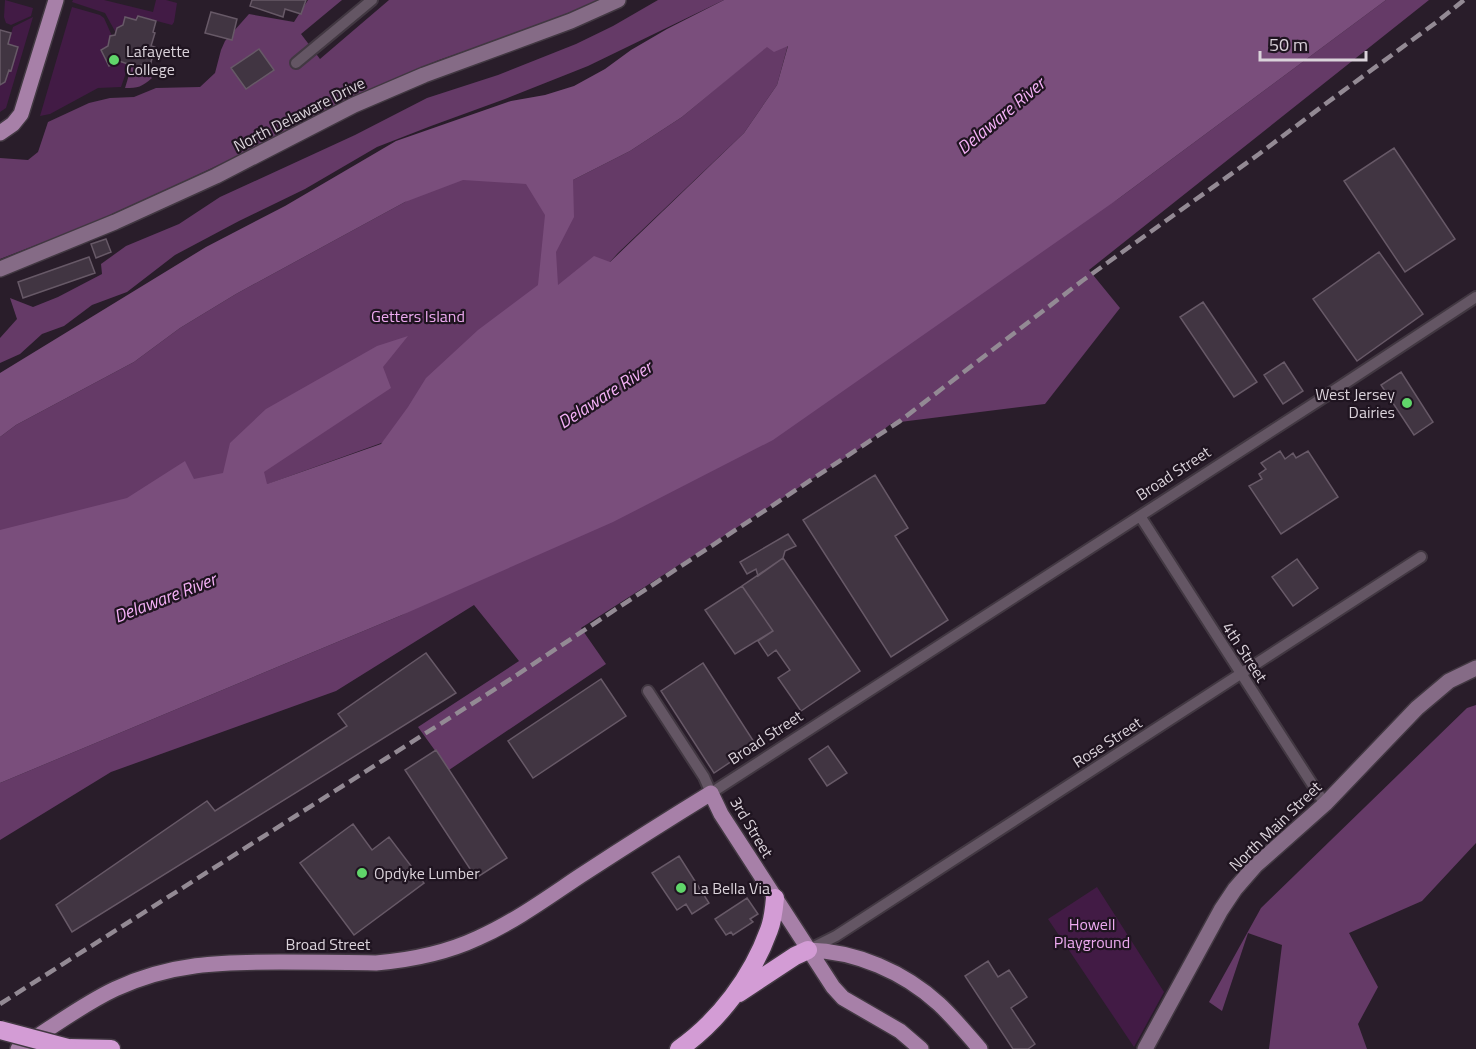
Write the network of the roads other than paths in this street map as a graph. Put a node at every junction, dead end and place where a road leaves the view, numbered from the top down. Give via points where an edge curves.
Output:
1 (56, 0) edge
2 (372, 0) edge
3 (618, 0) edge
4 (296, 63) dead end
5 (7, 128) edge
6 (0, 269) edge
7 (1476, 297) edge
8 (1140, 516) junction
9 (1421, 557) dead end
10 (1476, 668) edge
11 (1241, 674) junction
12 (648, 691) dead end
13 (711, 793) junction
14 (1325, 804) junction
15 (775, 898) junction
16 (808, 950) junction
17 (732, 998) junction
18 (0, 1030) edge
19 (18, 1049) edge
20 (69, 1049) edge
21 (111, 1049) edge
22 (679, 1049) edge
23 (921, 1049) edge
24 (980, 1049) edge
25 (1145, 1049) edge

1 - 5 main road via 21,114
2 - 4 street
3 - 6 main road, North Delaware Drive via 354,105 216,176
7 - 8 street, Broad Street
8 - 11 street, 4th Street
8 - 13 street, Broad Street
9 - 11 street, Rose Street
10 - 14 main road, North Main Street via 1449,681 1417,708
11 - 14 street, 4th Street
11 - 16 street, Rose Street via 837,936
12 - 13 street, 3rd Street
13 - 15 main road, 3rd Street
13 - 19 main road, Broad Street via 510,921 461,945 429,955 376,963 234,962 182,967 116,989
14 - 25 main road, North Main Street via 1235,889
15 - 16 main road, 3rd Street
15 - 17 highway via 769,930
16 - 17 highway
16 - 23 main road, 3rd Street via 843,998 900,1031
16 - 24 main road via 847,955 909,981 941,1006
17 - 22 highway
18 - 20 highway, bridge
20 - 21 highway

